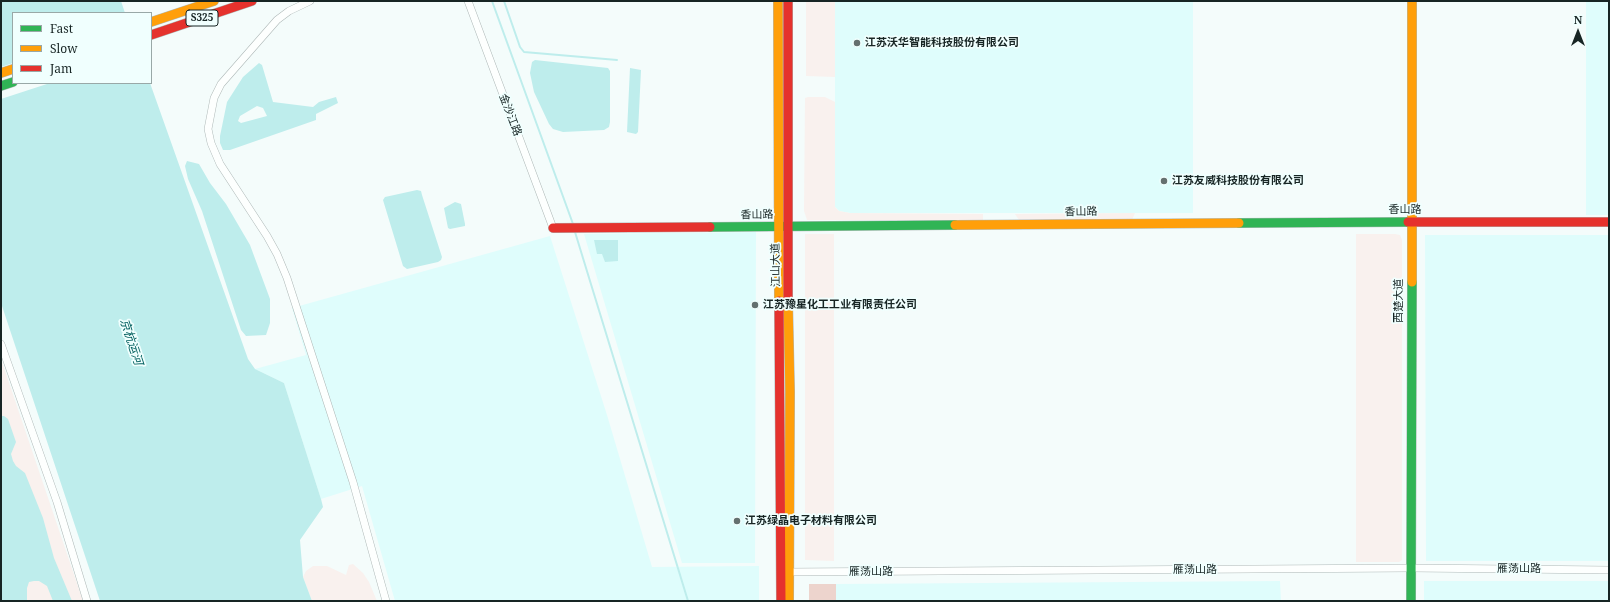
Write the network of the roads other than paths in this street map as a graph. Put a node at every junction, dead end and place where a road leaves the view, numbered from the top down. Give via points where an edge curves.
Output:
1 (214, 1) edge
2 (252, 1) edge
3 (310, 1) edge
4 (468, 1) edge
5 (778, 1) edge
6 (788, 1) edge
7 (1412, 1) edge
8 (152, 22) edge
9 (152, 35) edge
10 (12, 69) edge
11 (1, 73) edge
12 (12, 82) edge
13 (1, 86) edge
14 (1411, 222) junction
15 (1609, 222) edge
16 (778, 226) junction
17 (787, 226) junction
18 (553, 228) joint
19 (1, 344) edge
20 (1411, 568) junction
21 (1609, 570) edge
22 (785, 572) junction
23 (87, 601) edge
24 (386, 601) edge
25 (781, 601) edge
26 (789, 601) edge
27 (1411, 601) edge

1 - 8 street, S325
2 - 9 street, S325
3 - 24 street via 277,20 221,84 214,98 208,129 220,164 267,236 287,278 353,482
4 - 18 street, 金沙江路
5 - 16 street, 江山大道
6 - 17 street, 江山大道
7 - 14 street, 西楚大道
10 - 11 street
12 - 13 street
14 - 15 street, 香山路
14 - 17 street, 香山路
14 - 20 street, 西楚大道
16 - 17 street, 香山路
16 - 18 street, 香山路
16 - 22 street, 江山大道
17 - 22 street, 江山大道 via 790,392
19 - 23 street via 57,502
20 - 21 street, 雁荡山路
20 - 22 street, 雁荡山路
20 - 27 street, 西楚大道
22 - 25 street, 江山大道
22 - 26 street, 江山大道

